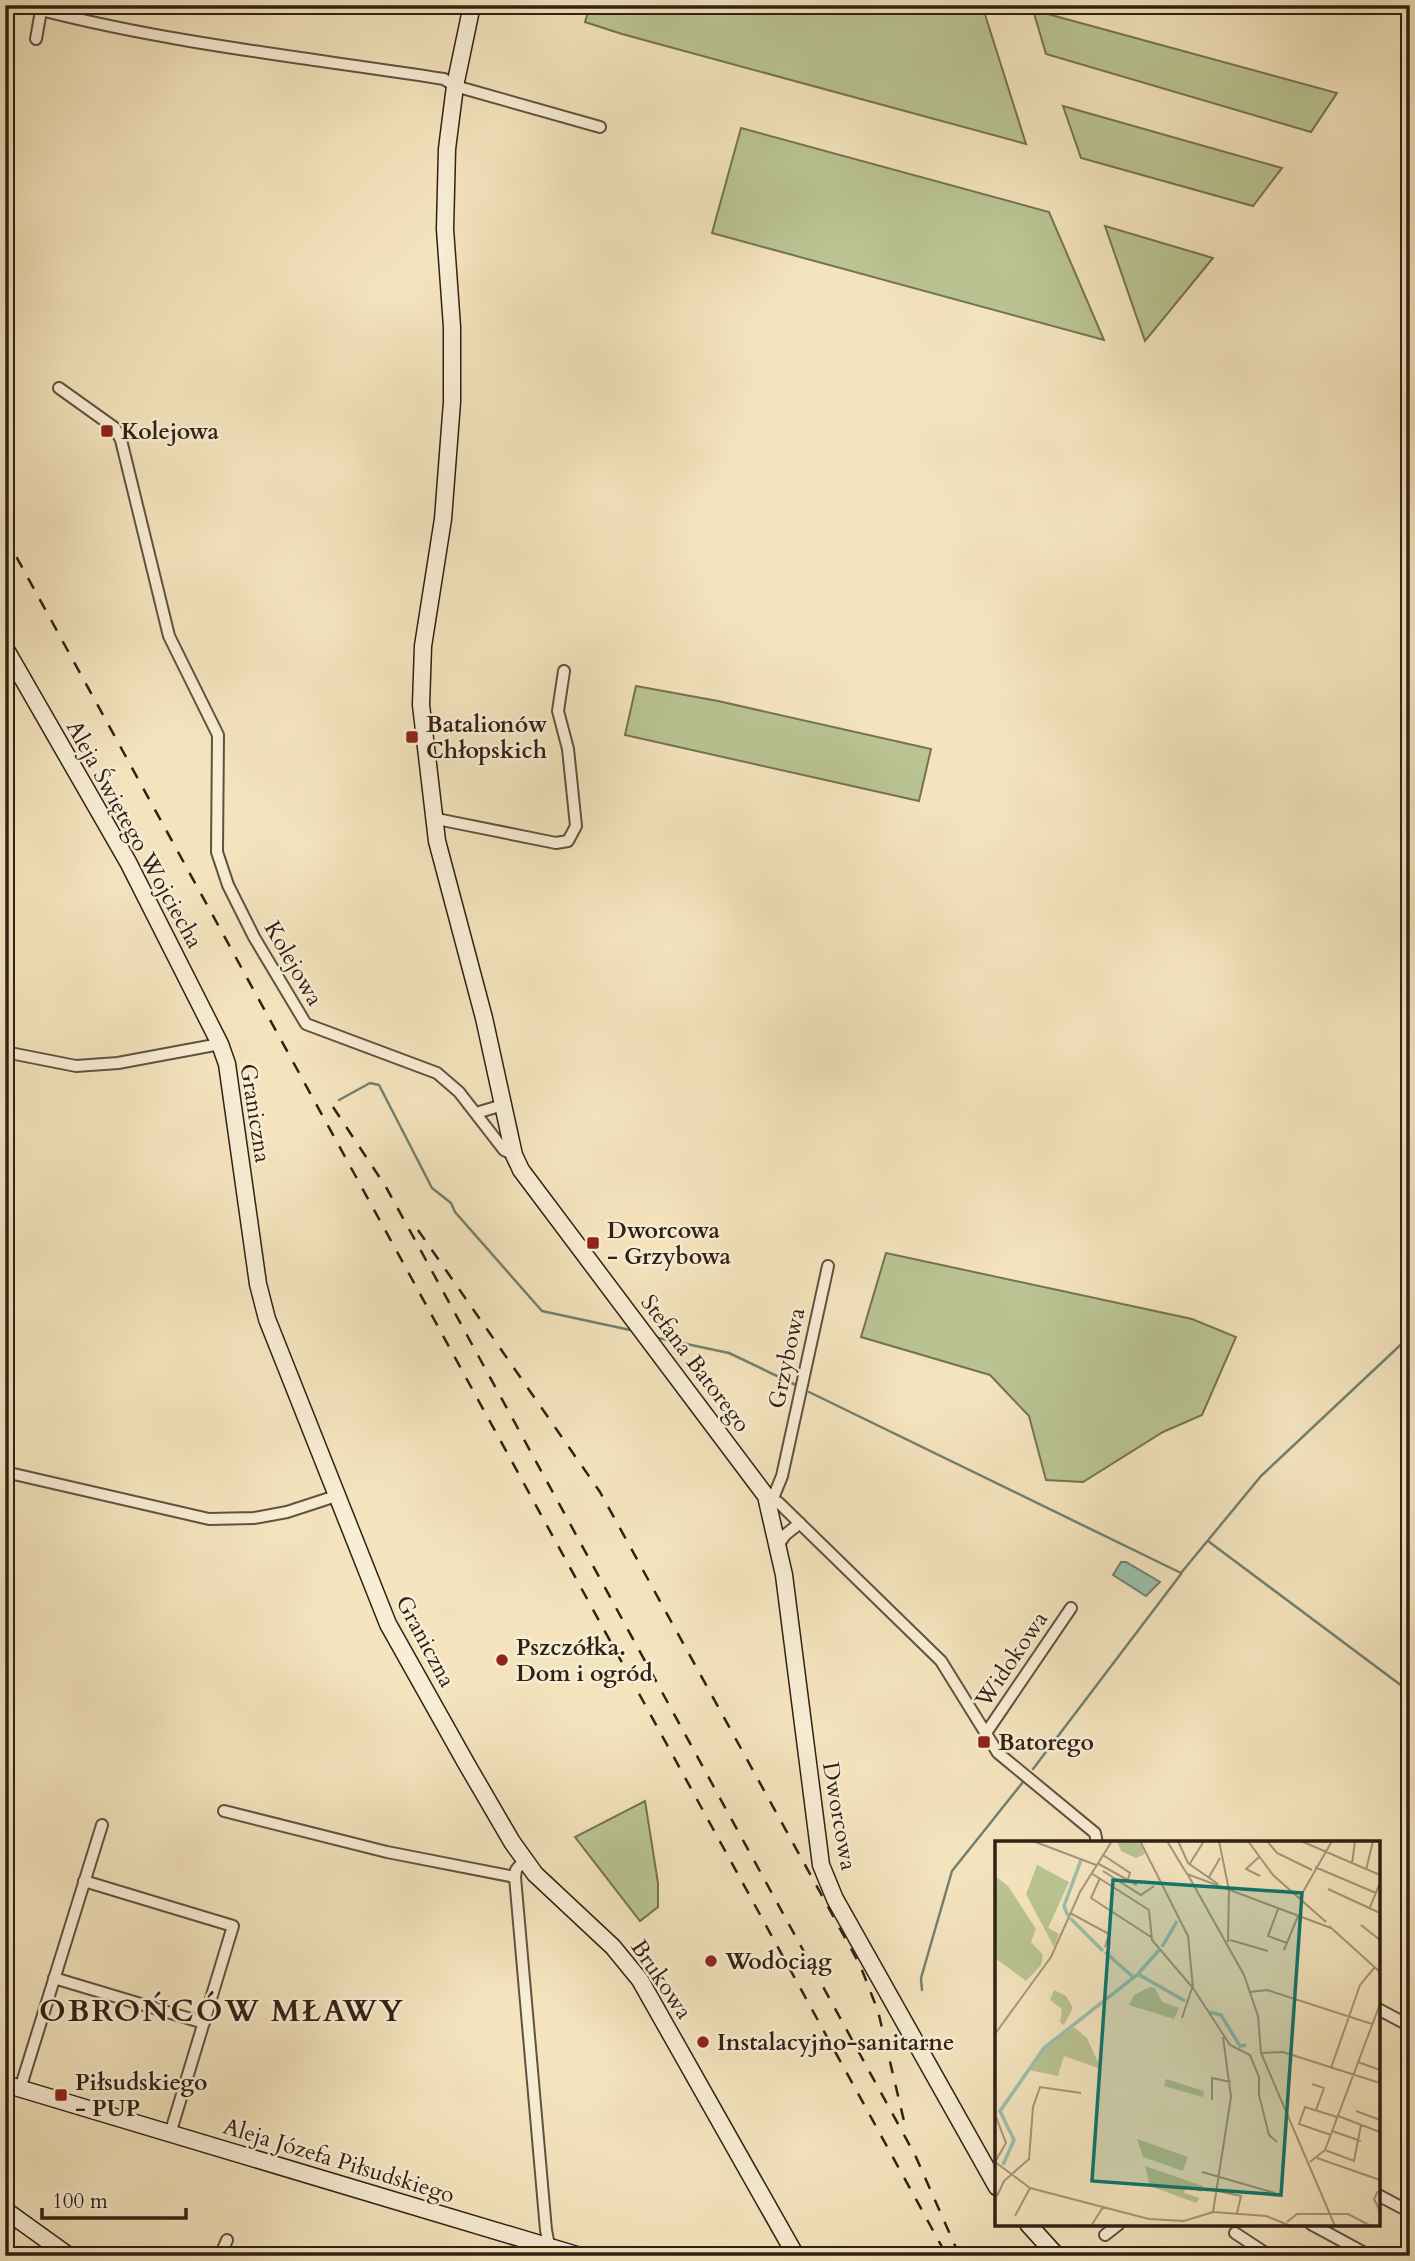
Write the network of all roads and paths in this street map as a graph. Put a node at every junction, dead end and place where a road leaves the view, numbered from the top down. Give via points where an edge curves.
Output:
1 (472, 5) edge
2 (42, 8) edge
3 (36, 39) dead end
4 (455, 86) junction
5 (600, 127) dead end
6 (59, 388) dead end
7 (5, 648) edge
8 (564, 671) dead end
9 (432, 818) junction
10 (306, 1024) joint
11 (220, 1044) junction
12 (5, 1052) edge
13 (503, 1105) junction
14 (476, 1113) junction
15 (514, 1155) junction
16 (828, 1266) dead end
17 (5, 1472) edge
18 (336, 1496) junction
19 (769, 1497) junction
20 (800, 1523) junction
21 (779, 1544) junction
22 (1071, 1608) dead end
23 (986, 1733) junction
24 (224, 1811) dead end
25 (102, 1825) dead end
26 (1097, 1841) edge
27 (524, 1860) junction
28 (515, 1877) junction
29 (84, 1881) junction
30 (54, 1978) junction
31 (1380, 2010) edge
32 (204, 2023) junction
33 (1410, 2026) edge
34 (13, 2086) edge
35 (170, 2134) junction
36 (995, 2183) edge
37 (1380, 2196) edge
38 (1410, 2212) edge
39 (10, 2214) edge
40 (1030, 2226) edge
41 (1116, 2226) edge
42 (1315, 2226) edge
43 (1235, 2233) dead end
44 (5, 2234) edge
45 (1105, 2235) dead end
46 (226, 2239) dead end
47 (550, 2251) edge
48 (69, 2256) edge
49 (220, 2256) edge
50 (580, 2256) edge
51 (796, 2256) edge
52 (1057, 2256) edge
53 (1270, 2256) edge
54 (1370, 2256) edge

1 - 4 street
2 - 3 street
2 - 4 street via 105,26 444,79
4 - 5 street
4 - 9 street via 444,203 452,327 450,454 421,676 422,735
6 - 10 street, Kolejowa via 115,428 121,440 169,636 218,735 221,868 254,937
7 - 11 street, Aleja Świętego Wojciecha via 128,862
8 - 9 street via 558,711 576,813 572,837 556,844
9 - 13 street
10 - 14 street, Stefana Batorego via 437,1073
11 - 12 street via 76,1066
11 - 18 street, Graniczna via 267,1320
13 - 14 street
13 - 15 street
14 - 15 street, Stefana Batorego via 504,1150
15 - 19 street, Stefana Batorego
16 - 19 street, Grzybowa via 782,1476
17 - 18 street via 209,1519 254,1518
18 - 27 street, Graniczna via 388,1624
19 - 20 street, Stefana Batorego
19 - 21 street, Dworcowa
20 - 21 street
20 - 23 street, Stefana Batorego via 941,1661
21 - 36 street, Dworcowa via 821,1865 835,1899
22 - 23 street, Widokowa
23 - 26 street, Stefana Batorego via 998,1753 1095,1833
24 - 28 street via 387,1852
25 - 29 street
27 - 28 street
27 - 51 street, Brukowa via 613,1947 640,1980
28 - 47 street
29 - 30 street
29 - 32 street via 233,1926
30 - 32 street
30 - 34 street
31 - 33 street
32 - 35 street
34 - 35 street, Aleja Józefa Piłsudskiego
35 - 47 street, Aleja Józefa Piłsudskiego
37 - 38 street
39 - 44 street
39 - 48 street
40 - 52 street
41 - 45 street
42 - 54 street
43 - 53 street
46 - 49 street
47 - 50 street, Aleja Józefa Piłsudskiego

